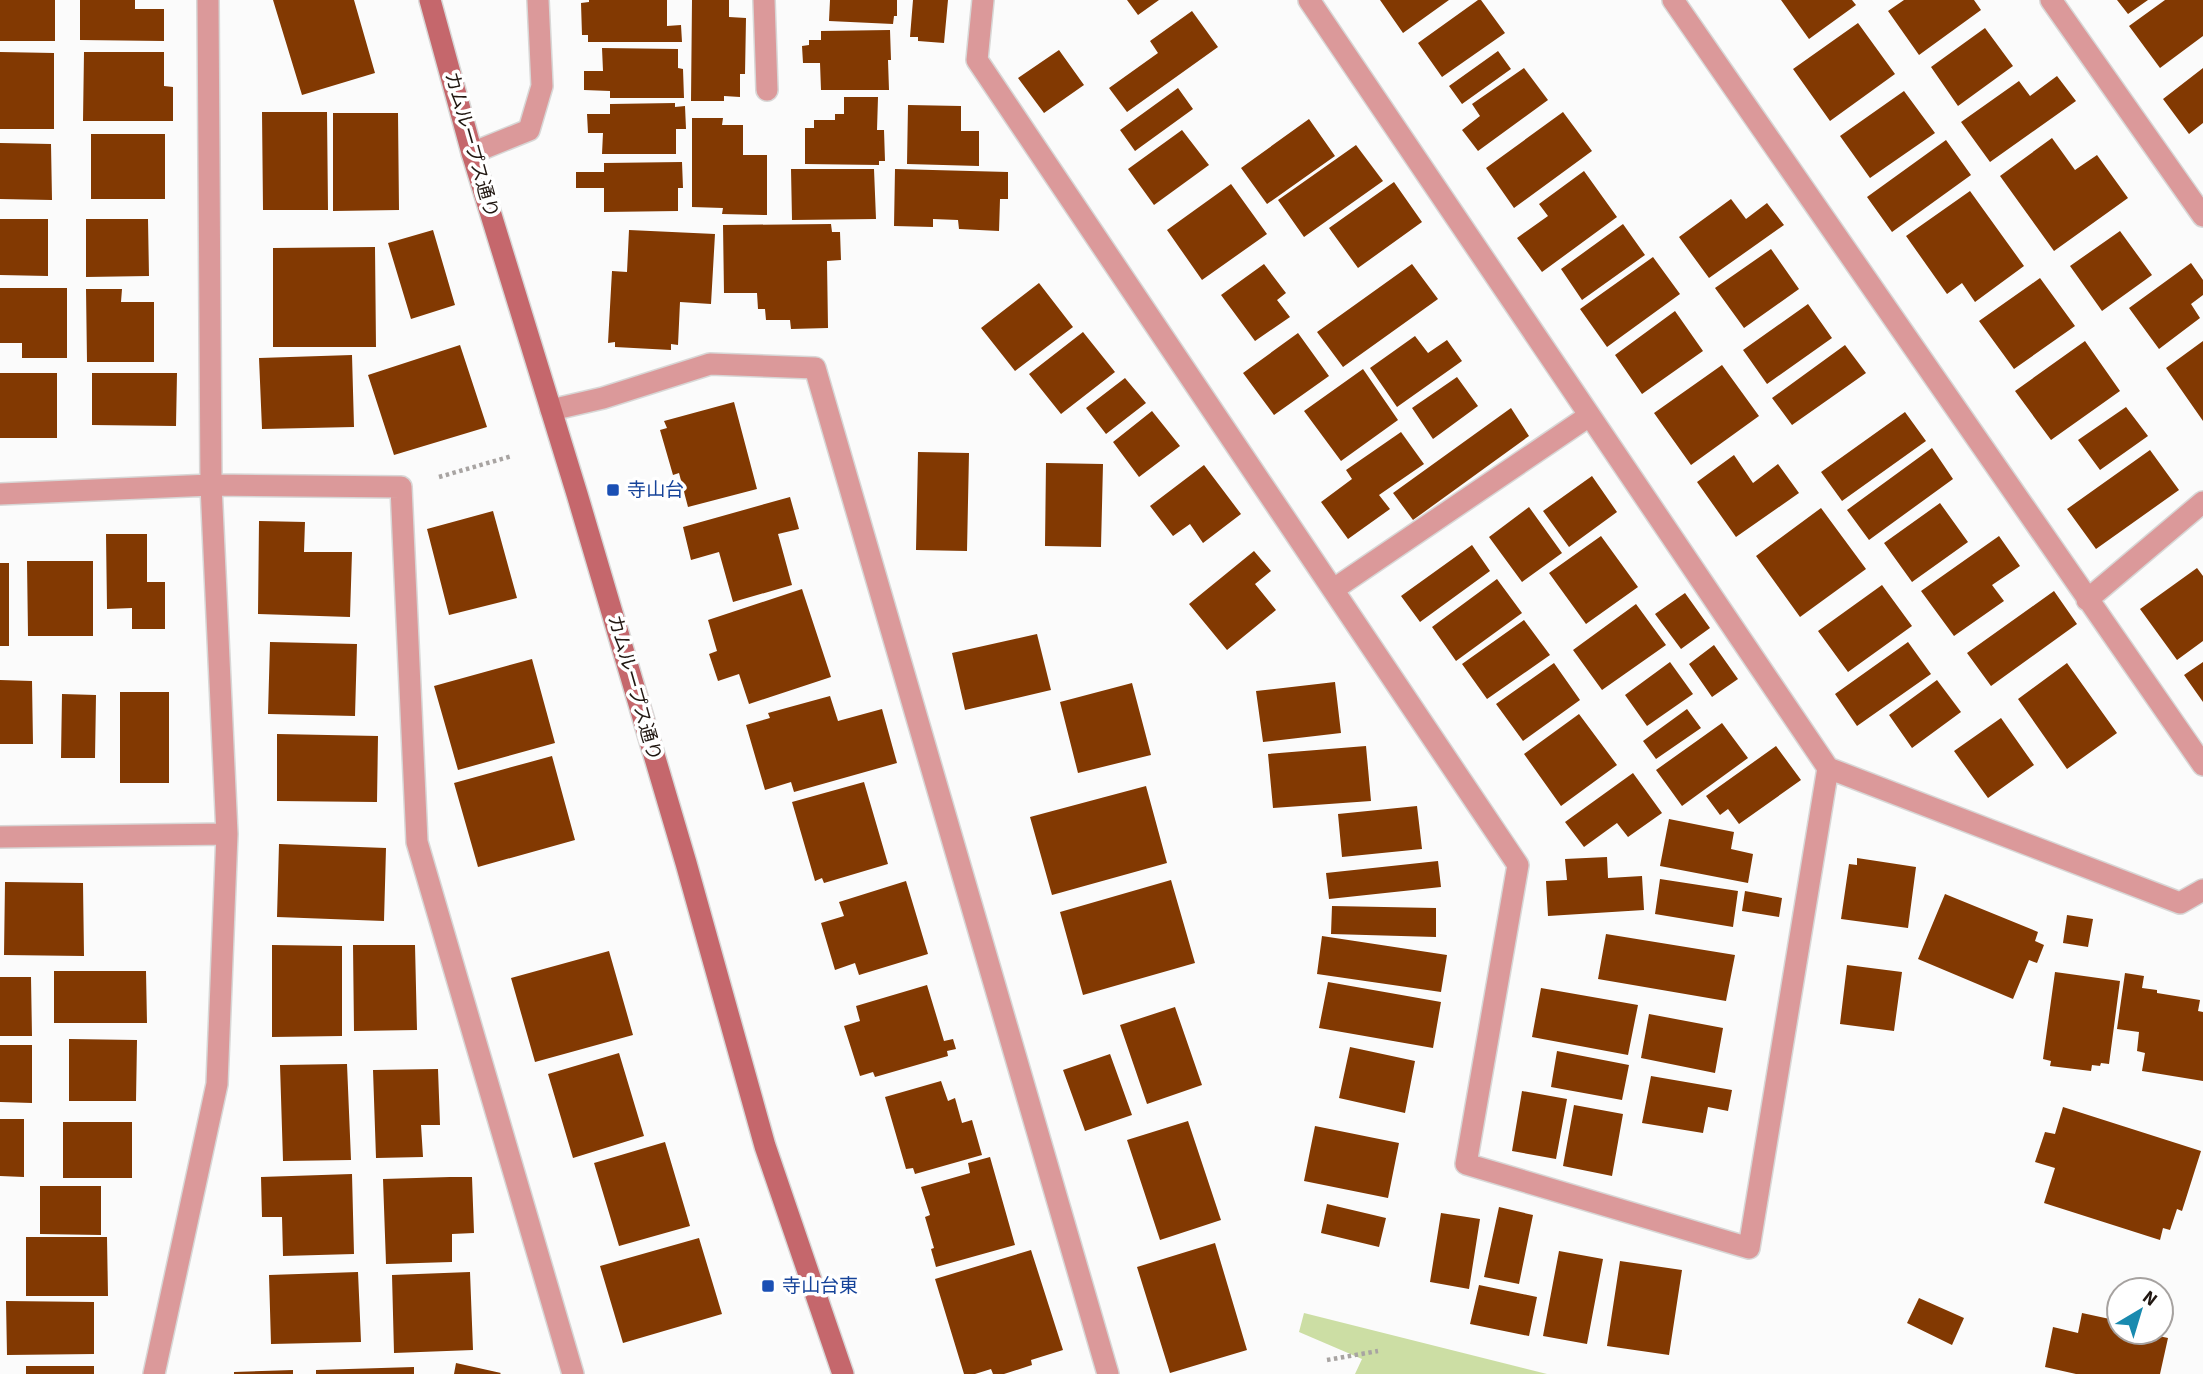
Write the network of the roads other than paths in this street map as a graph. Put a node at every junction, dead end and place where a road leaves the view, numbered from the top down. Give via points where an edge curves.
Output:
1 (208, 0) edge
2 (430, 0) edge
3 (538, 0) edge
4 (764, 0) edge
5 (983, 0) edge
6 (1309, 0) edge
7 (1673, 0) edge
8 (2051, 0) edge
9 (767, 90) dead end
10 (472, 153) junction
11 (2203, 216) edge
12 (551, 410) junction
13 (1589, 416) junction
14 (211, 485) junction
15 (0, 494) edge
16 (2203, 502) edge
17 (1334, 589) junction
18 (2087, 600) junction
19 (2203, 765) edge
20 (1828, 768) junction
21 (227, 834) junction
22 (0, 836) edge
23 (2203, 890) edge
24 (154, 1374) edge
25 (573, 1374) edge
26 (843, 1374) edge
27 (1108, 1374) edge

1 - 14 street
2 - 10 street, カムループス通り
3 - 10 street via 542,86 530,130
4 - 9 street
5 - 17 street via 977,60
6 - 13 street
7 - 18 street
8 - 11 street
10 - 12 street, カムループス通り
12 - 26 street, カムループス通り via 765,1146
12 - 27 street via 710,364 815,369
13 - 17 street
13 - 20 street
14 - 15 street
14 - 21 street
14 - 25 street via 401,487 417,842
16 - 18 street
17 - 20 street via 1518,865 1465,1164 1749,1248
18 - 19 street
20 - 23 street via 2180,903
21 - 22 street
21 - 24 street via 217,1084

